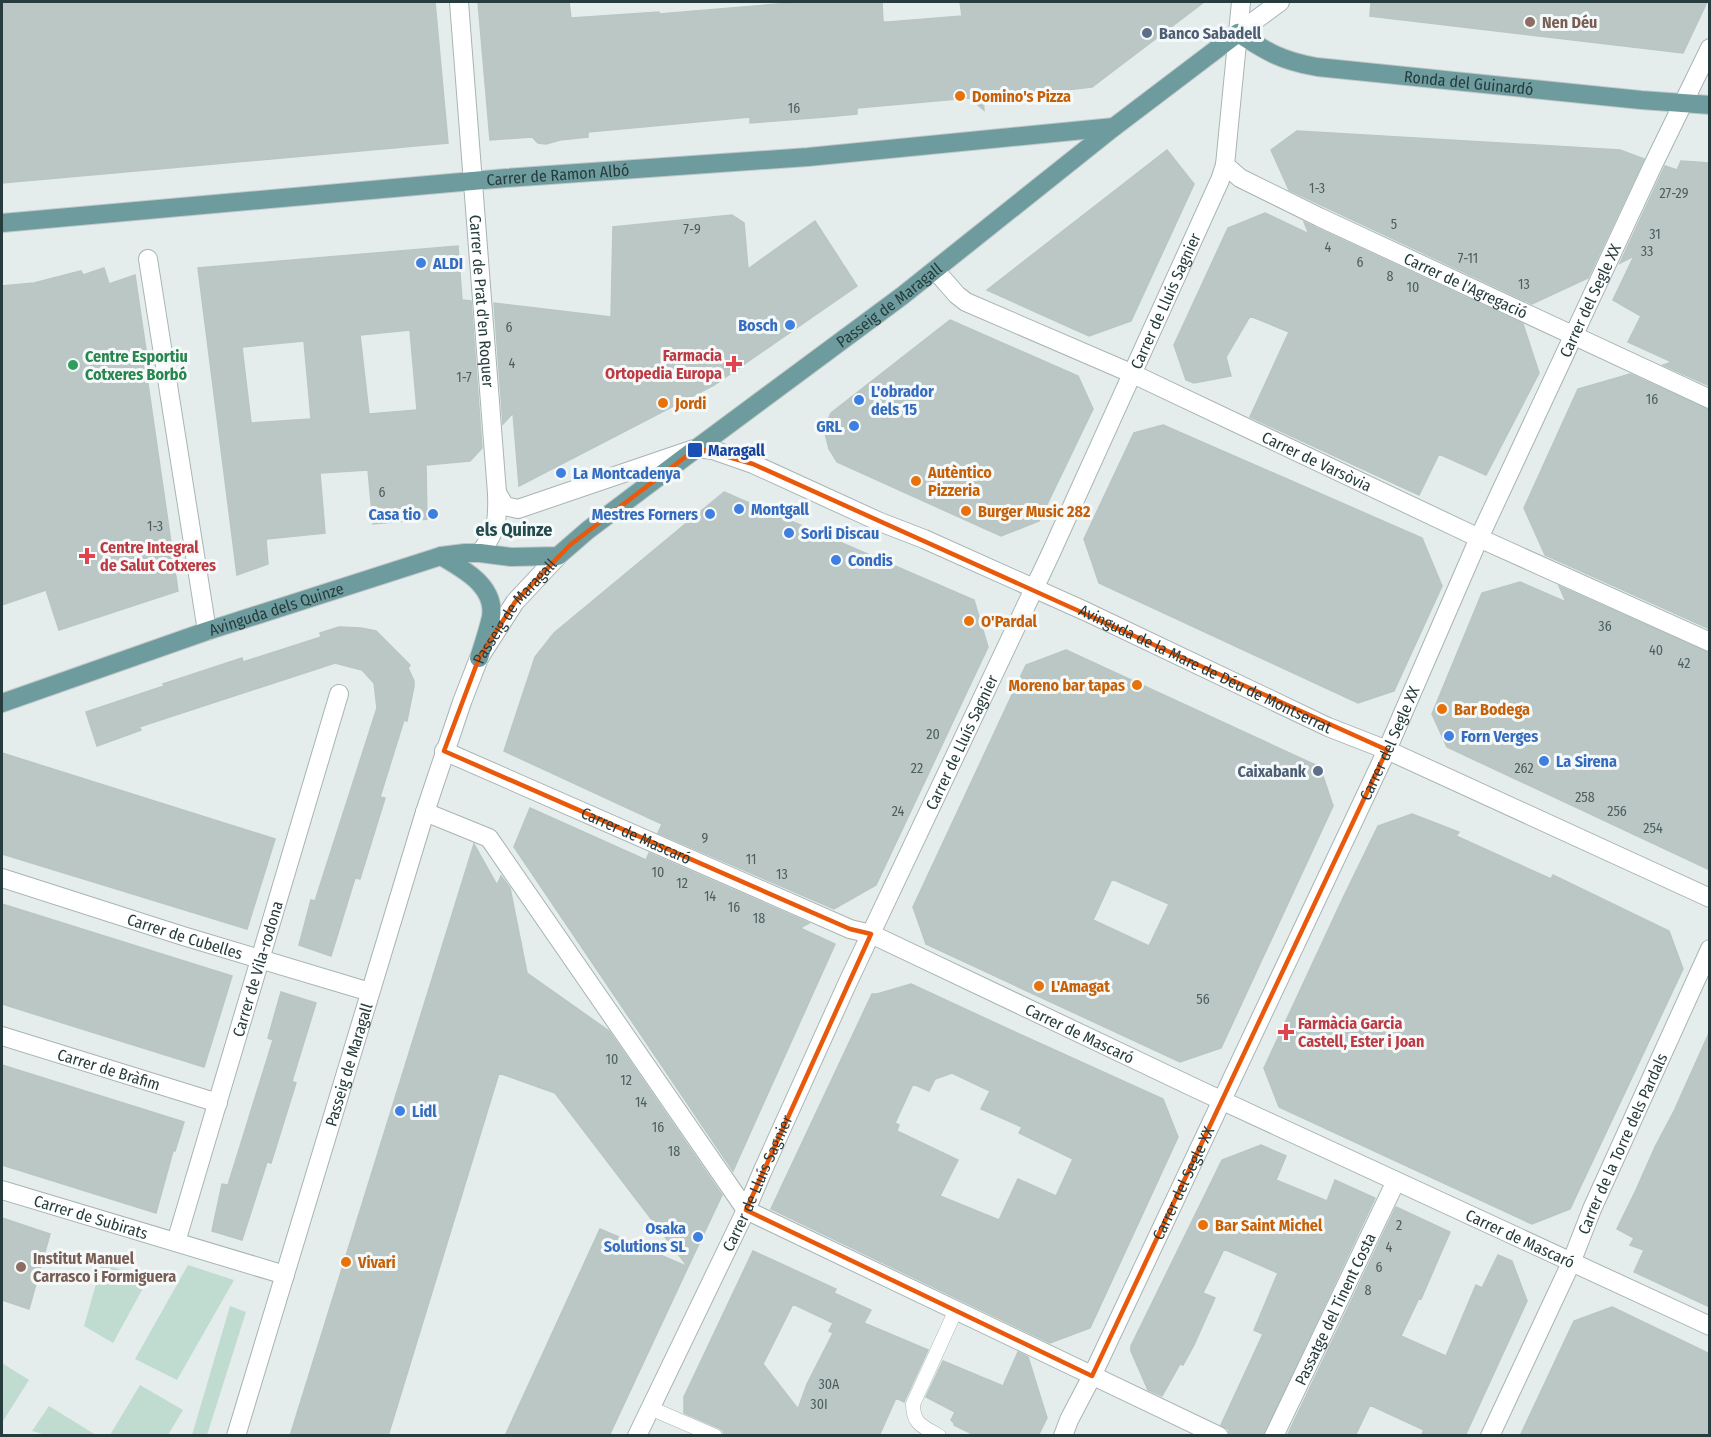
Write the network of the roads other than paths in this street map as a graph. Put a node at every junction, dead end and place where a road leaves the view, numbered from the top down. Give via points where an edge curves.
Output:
1 (459, 2) edge
2 (1240, 2) edge
3 (1280, 2) edge
4 (1238, 33) junction
5 (1710, 48) edge
6 (1683, 103) junction
7 (1710, 105) edge
8 (1114, 127) junction
9 (1225, 165) junction
10 (474, 181) junction
11 (2, 224) edge
12 (148, 259) dead end
13 (935, 270) junction
14 (1574, 335) junction
15 (1133, 374) junction
16 (1710, 399) edge
17 (697, 448) junction
18 (497, 493) junction
19 (1479, 538) junction
20 (480, 553) junction
21 (441, 556) junction
22 (558, 556) junction
23 (1034, 588) junction
24 (207, 631) junction
25 (1710, 642) edge
26 (479, 658) junction
27 (339, 694) dead end
28 (2, 703) edge
29 (1387, 750) junction
30 (444, 751) junction
31 (425, 812) junction
32 (2, 878) edge
33 (1710, 898) edge
34 (872, 934) junction
35 (1710, 949) edge
36 (261, 960) junction
37 (370, 992) junction
38 (2, 1036) edge
39 (1222, 1100) junction
40 (218, 1103) junction
41 (1396, 1181) junction
42 (2, 1190) edge
43 (746, 1210) junction
44 (176, 1242) junction
45 (1571, 1263) junction
46 (285, 1275) junction
47 (956, 1310) junction
48 (1710, 1326) edge
49 (1092, 1376) junction
50 (650, 1408) junction
51 (236, 1436) edge
52 (637, 1436) edge
53 (715, 1436) edge
54 (939, 1436) edge
55 (1063, 1436) edge
56 (1219, 1436) edge
57 (1274, 1436) edge
58 (1491, 1436) edge

1 - 10 street, Carrer de Prat d'en Roquer
2 - 4 street, Carrer de Lluís Sagnier
3 - 4 street, Passeig de Maragall
4 - 6 main road, Ronda del Guinardó via 1273,55 1317,67
4 - 8 main road, Passeig de Maragall
4 - 9 street, Carrer de Lluís Sagnier
5 - 6 street, Carrer del Segle XX
6 - 7 main road, Ronda del Guinardó
6 - 14 street, Carrer del Segle XX
8 - 10 main road, Carrer de Ramon Albó via 808,156
8 - 13 main road, Passeig de Maragall
9 - 14 street, Carrer de l'Agregació via 1240,178 1319,217
9 - 15 street, Carrer de Lluís Sagnier
10 - 11 main road, Carrer de Ramon Albó
10 - 18 street, Carrer de Prat d'en Roquer
12 - 24 street
13 - 15 street, Carrer de Varsòvia via 966,302
13 - 17 main road, Passeig de Maragall
14 - 16 street, Carrer de l'Agregació
14 - 19 street, Carrer del Segle XX
15 - 19 street, Carrer de Varsòvia
15 - 23 street, Carrer de Lluís Sagnier
17 - 18 street via 518,509 505,506
17 - 22 main road, Passeig de Maragall
17 - 23 street, Avinguda de la Mare de Déu de Montserrat via 753,464
18 - 20 street, Carrer de Prat d'en Roquer via 495,530
19 - 25 street, Carrer de Varsòvia
19 - 29 street, Carrer del Segle XX
20 - 21 main road, Avinguda dels Quinze
20 - 22 main road, Avinguda dels Quinze
21 - 24 main road, Avinguda dels Quinze
21 - 26 main road via 476,579 489,599 490,618
22 - 26 street, Passeig de Maragall via 515,602
23 - 29 street, Avinguda de la Mare de Déu de Montserrat via 1329,727
23 - 34 street, Carrer de Lluís Sagnier
24 - 28 main road, Avinguda dels Quinze
26 - 30 street, Passeig de Maragall
27 - 36 street, Carrer de Vila-rodona
29 - 33 street, Avinguda de la Mare de Déu de Montserrat
29 - 39 street, Carrer del Segle XX
30 - 31 street, Passeig de Maragall
30 - 34 street, Carrer de Mascaró via 850,929
31 - 37 street, Passeig de Maragall
31 - 43 street via 489,838
32 - 36 street, Carrer de Cubelles
34 - 39 street, Carrer de Mascaró
34 - 43 street, Carrer de Lluís Sagnier
35 - 45 street, Carrer de la Torre dels Pardals
36 - 37 street, Carrer de Cubelles
36 - 40 street, Carrer de Vila-rodona
37 - 46 street, Passeig de Maragall
38 - 40 street, Carrer de Bràfim
39 - 41 street, Carrer de Mascaró
39 - 49 street, Carrer del Segle XX
40 - 44 street, Carrer de Vila-rodona
41 - 45 street, Carrer de Mascaró
41 - 57 street, Passatge del Tinent Costa
42 - 44 street, Carrer de Subirats
43 - 47 street
43 - 50 street, Carrer de Lluís Sagnier
44 - 46 street, Carrer de Subirats
45 - 48 street, Carrer de Mascaró
45 - 58 street, Carrer de la Torre dels Pardals
46 - 51 street, Passeig de Maragall
47 - 49 street
47 - 54 lane via 913,1404 918,1423
49 - 55 street, Carrer del Segle XX
49 - 56 street
50 - 52 street, Carrer de Lluís Sagnier
50 - 53 lane

